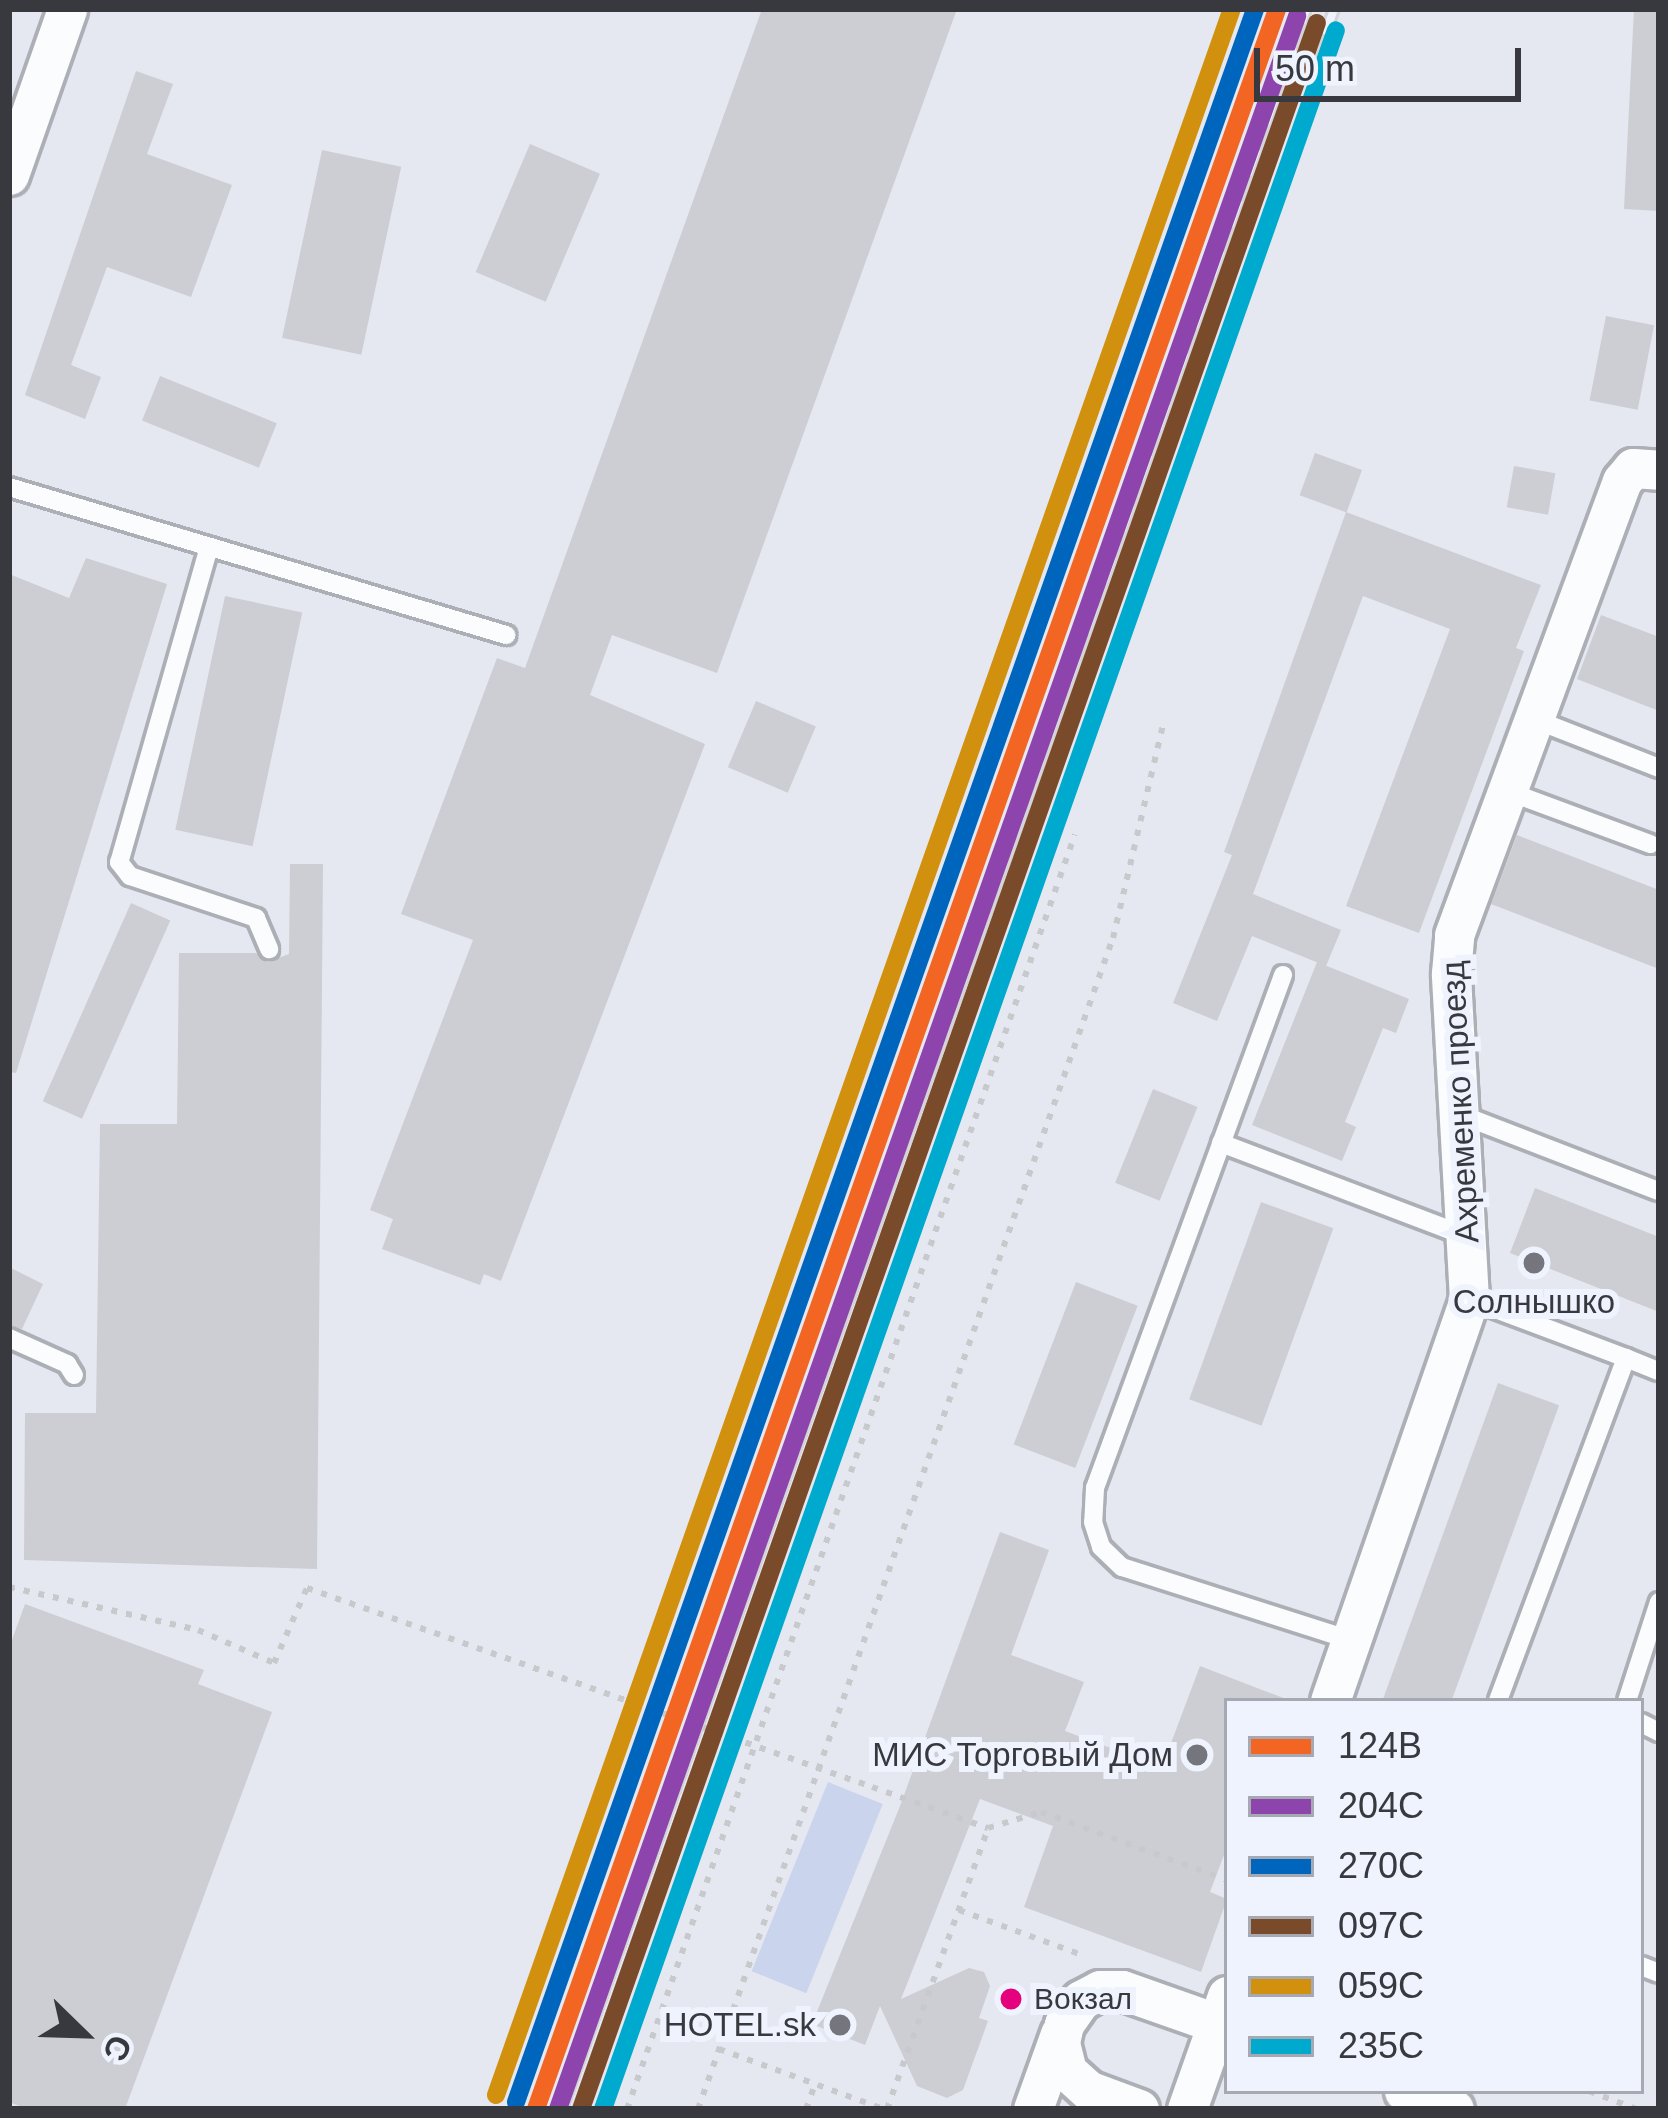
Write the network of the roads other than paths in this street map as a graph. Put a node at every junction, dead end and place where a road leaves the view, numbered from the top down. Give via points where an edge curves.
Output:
1 (67, 9) edge
2 (9, 175) edge
3 (1659, 470) edge
4 (9, 487) edge
5 (209, 547) junction
6 (506, 634) dead end
7 (1534, 719) junction
8 (1659, 768) edge
9 (1507, 791) junction
10 (1650, 844) dead end
11 (269, 949) dead end
12 (1283, 975) dead end
13 (1460, 1114) junction
14 (1221, 1143) junction
15 (1659, 1191) edge
16 (1466, 1236) junction
17 (1469, 1299) junction
18 (9, 1338) edge
19 (1626, 1358) junction
20 (1659, 1371) edge
21 (74, 1375) dead end
22 (1659, 1602) edge
23 (1351, 1640) junction
24 (1331, 1698) edge
25 (1499, 1698) edge
26 (1629, 1698) edge
27 (1224, 2016) edge
28 (1064, 2024) junction
29 (1412, 2094) edge
30 (1033, 2109) edge
31 (1139, 2109) edge
32 (1187, 2109) edge
33 (1454, 2109) edge

1 - 2 street
3 - 7 street, Ахременко проезд via 1634,468 1622,482
4 - 5 lane
5 - 6 lane
5 - 11 lane via 119,862 130,876 256,918
7 - 8 lane
7 - 9 street, Ахременко проезд
9 - 10 lane
9 - 13 street, Ахременко проезд via 1452,948
12 - 14 lane
13 - 15 lane
13 - 16 street, Ахременко проезд
14 - 16 lane
14 - 23 lane via 1095,1488 1096,1535 1122,1567
16 - 17 street, Ахременко проезд
17 - 19 lane
17 - 23 street, Ахременко проезд
18 - 21 lane via 67,1364
19 - 20 lane
19 - 25 lane
22 - 26 lane
23 - 24 street, Ахременко проезд
27 - 28 street via 1111,1988 1089,1994
27 - 32 street
28 - 30 street
28 - 31 street via 1060,2052 1073,2079
29 - 33 street

